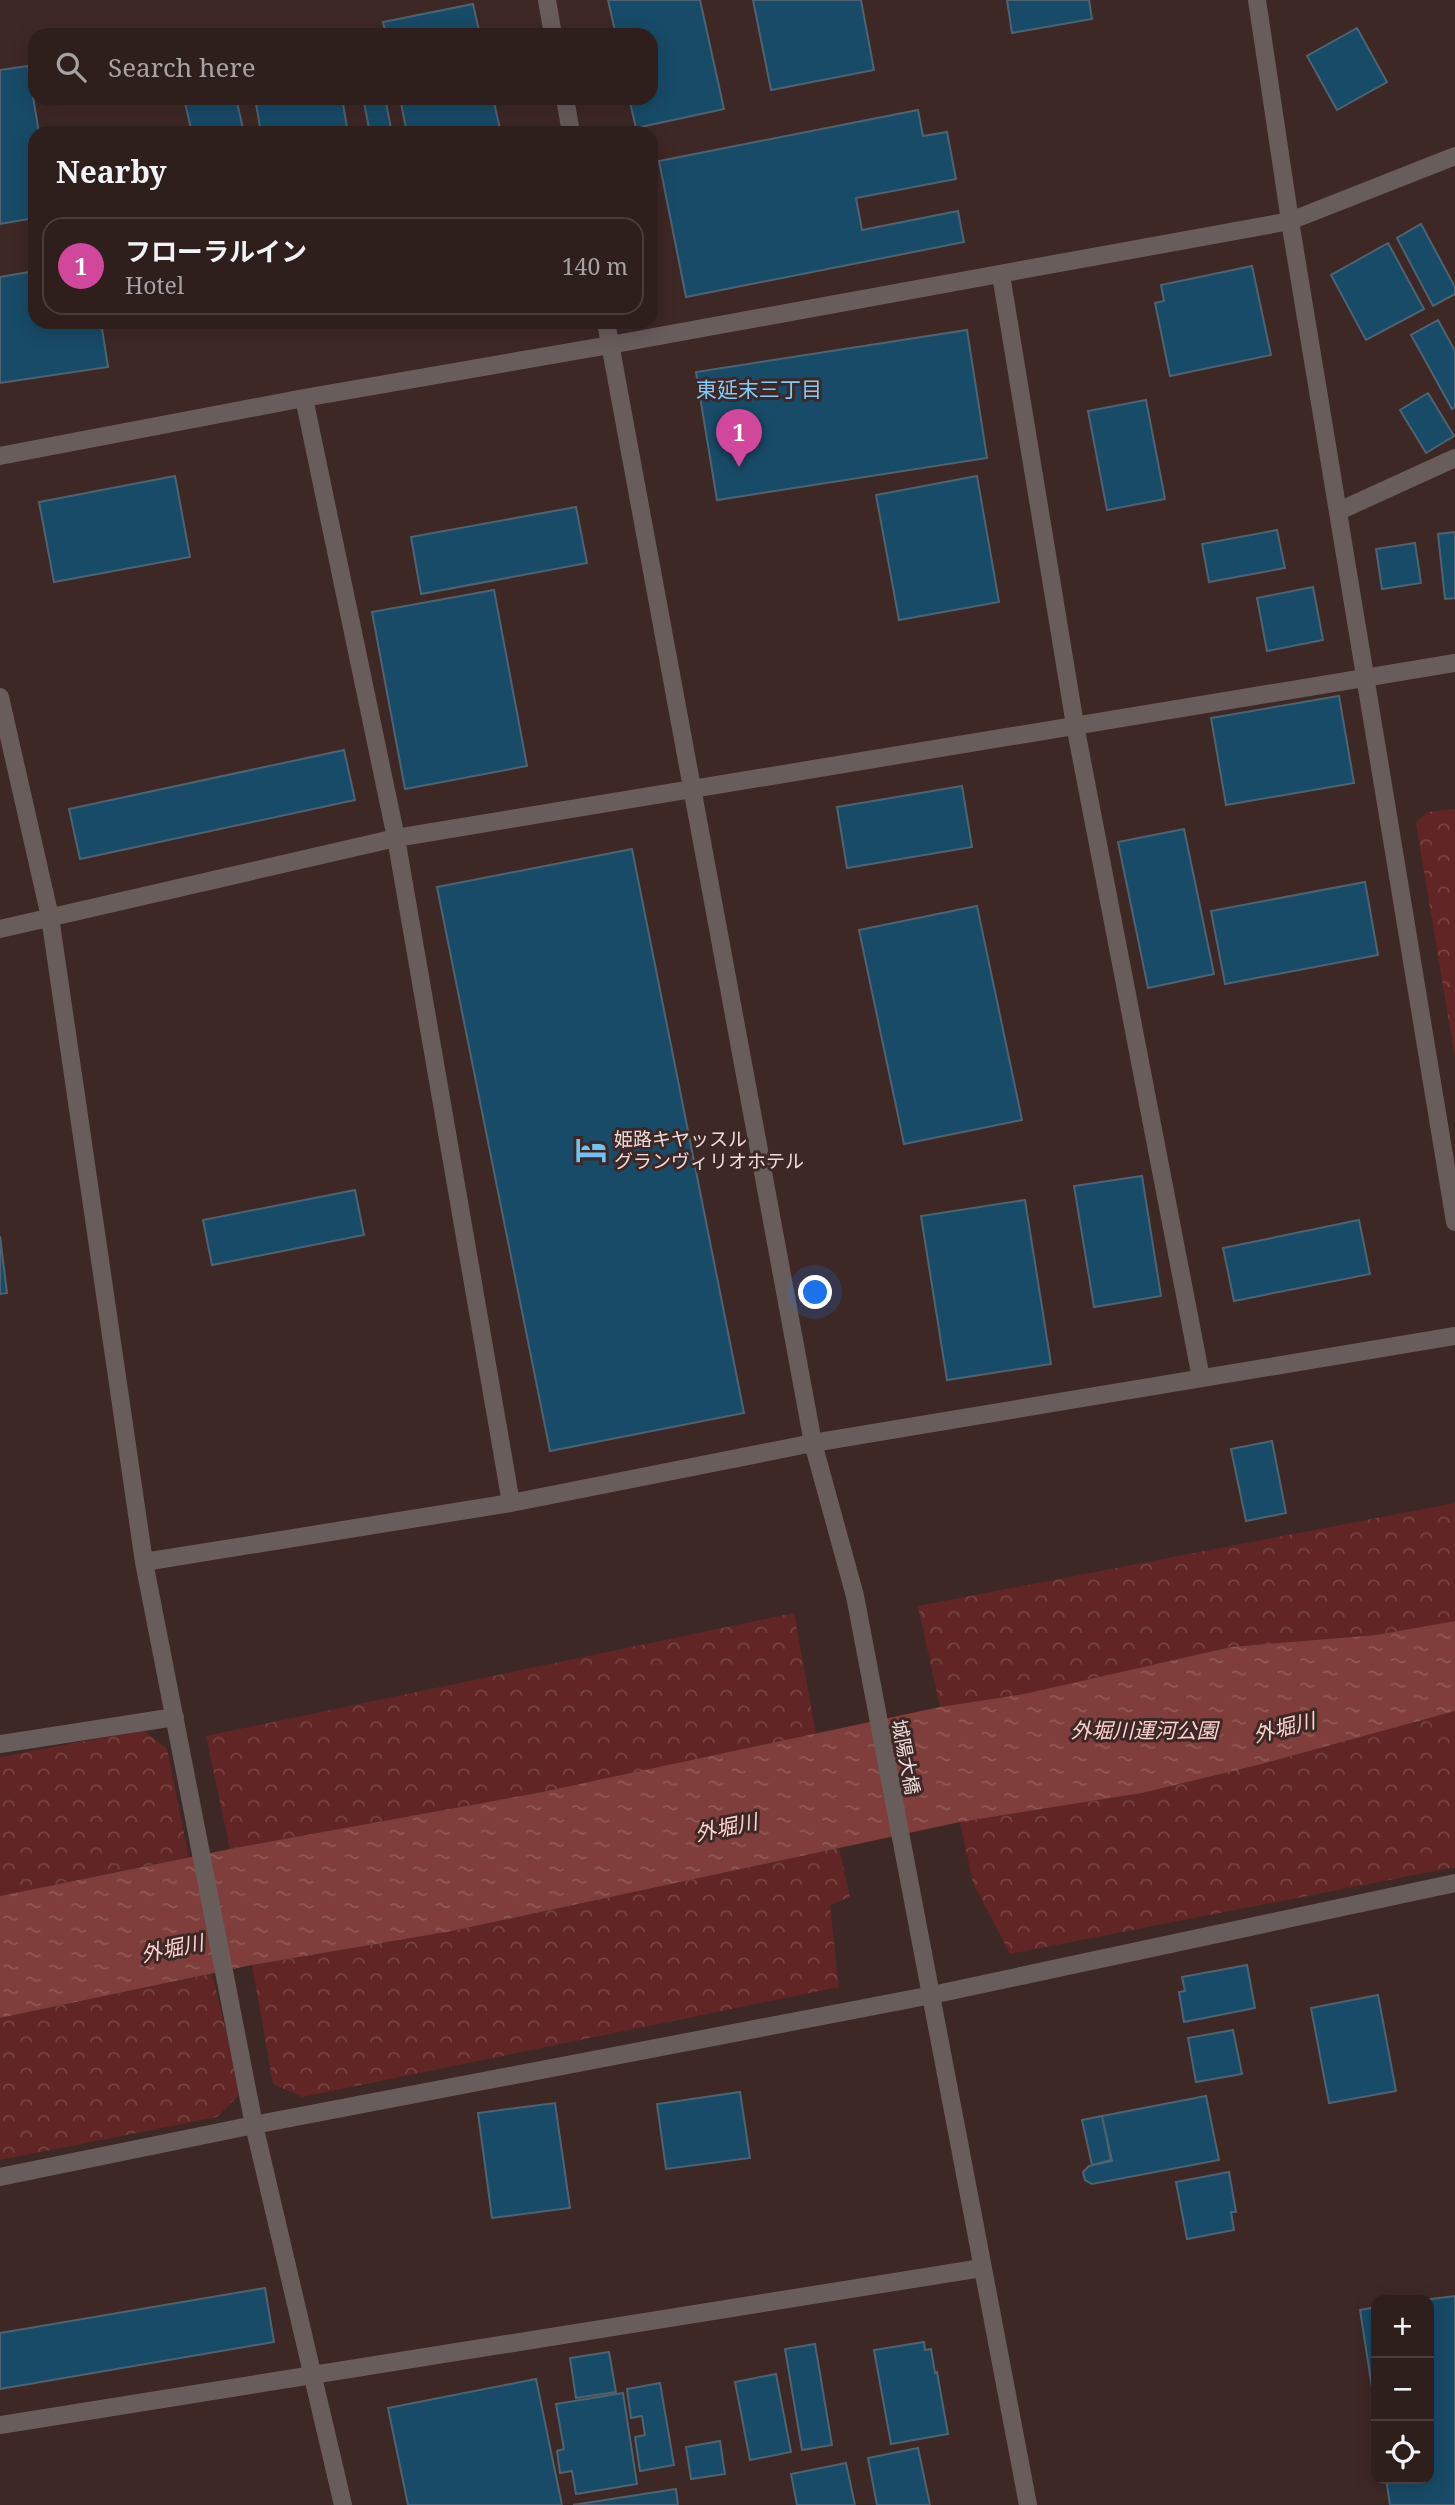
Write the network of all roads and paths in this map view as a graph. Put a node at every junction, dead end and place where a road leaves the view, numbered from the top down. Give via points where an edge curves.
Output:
1 (547, 0) edge
2 (1257, 0) edge
3 (552, 28) edge
4 (566, 105) edge
5 (570, 126) edge
6 (1455, 156) edge
7 (1290, 221) junction
8 (1000, 275) junction
9 (607, 329) edge
10 (610, 345) junction
11 (304, 398) junction
12 (0, 456) edge
13 (1455, 458) edge
14 (1339, 511) junction
15 (1455, 663) edge
16 (1367, 677) junction
17 (0, 697) edge
18 (1075, 725) junction
19 (691, 789) junction
20 (396, 838) junction
21 (50, 918) junction
22 (0, 929) edge
23 (1455, 1222) edge
24 (1455, 1336) edge
25 (1201, 1378) junction
26 (813, 1443) junction
27 (511, 1503) junction
28 (144, 1562) junction
29 (175, 1717) junction
30 (0, 1744) edge
31 (1455, 1883) edge
32 (932, 1995) junction
33 (254, 2125) junction
34 (0, 2177) edge
35 (982, 2268) junction
36 (313, 2377) junction
37 (0, 2426) edge
38 (343, 2505) edge
39 (1028, 2505) edge

1 - 3 street
2 - 7 street
4 - 5 street
6 - 7 street
7 - 8 street
7 - 14 street
8 - 10 street
8 - 18 street
9 - 10 street, 城陽大橋
10 - 11 street
10 - 19 street, 城陽大橋
11 - 12 street
11 - 20 street
13 - 14 street
14 - 16 street
15 - 16 street
16 - 18 street
16 - 23 street
17 - 21 street
18 - 19 street
18 - 25 street
19 - 20 street
19 - 26 street, 城陽大橋
20 - 21 street
20 - 27 street
21 - 22 street
21 - 28 street
24 - 25 street
25 - 26 street
26 - 27 street
26 - 32 street, 城陽大橋 via 855,1595
27 - 28 street
28 - 29 street
29 - 30 street
29 - 33 street
31 - 32 street
32 - 33 street
32 - 35 street, 城陽大橋
33 - 34 street
33 - 36 street
35 - 36 street
35 - 39 street, 城陽大橋
36 - 37 street
36 - 38 street

